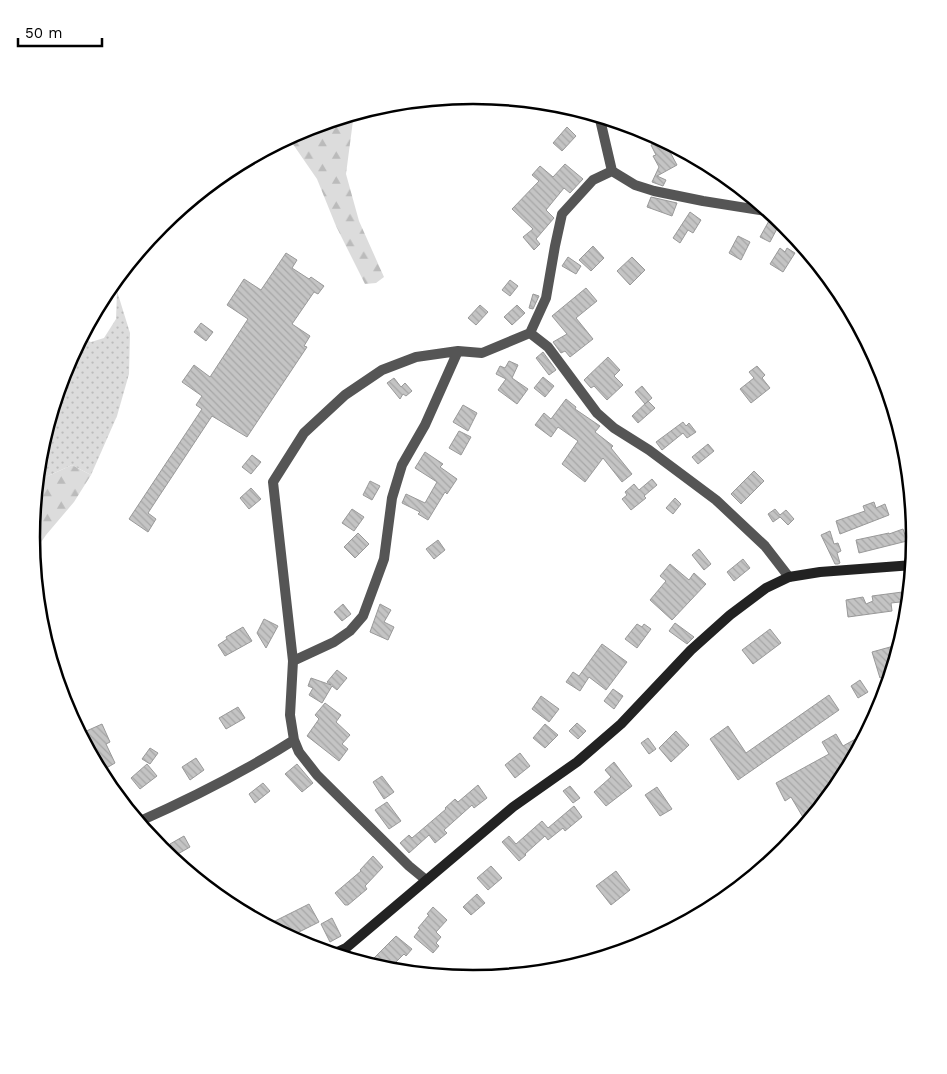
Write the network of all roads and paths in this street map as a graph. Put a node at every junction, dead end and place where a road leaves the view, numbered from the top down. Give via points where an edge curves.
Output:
1 (601, 123) edge
2 (612, 171) junction
3 (757, 210) edge
4 (530, 333) junction
5 (458, 351) junction
6 (906, 566) edge
7 (789, 577) junction
8 (294, 661) junction
9 (294, 740) junction
10 (145, 819) edge
11 (426, 880) junction
12 (342, 950) edge

1 - 2 street
2 - 3 street via 635,186
2 - 4 street via 592,180 562,214 546,298
4 - 5 street via 482,352
4 - 7 street via 548,347 596,413 716,500 765,546
5 - 8 street via 425,426 402,465 392,498 384,559 363,616 334,642
5 - 8 street via 416,357 382,370 345,395 304,433 273,482
6 - 7 main road
7 - 11 main road via 766,588 730,615 578,762 513,807
8 - 9 street via 290,715
9 - 10 street via 208,789
9 - 11 street via 299,752 317,774
11 - 12 main road

